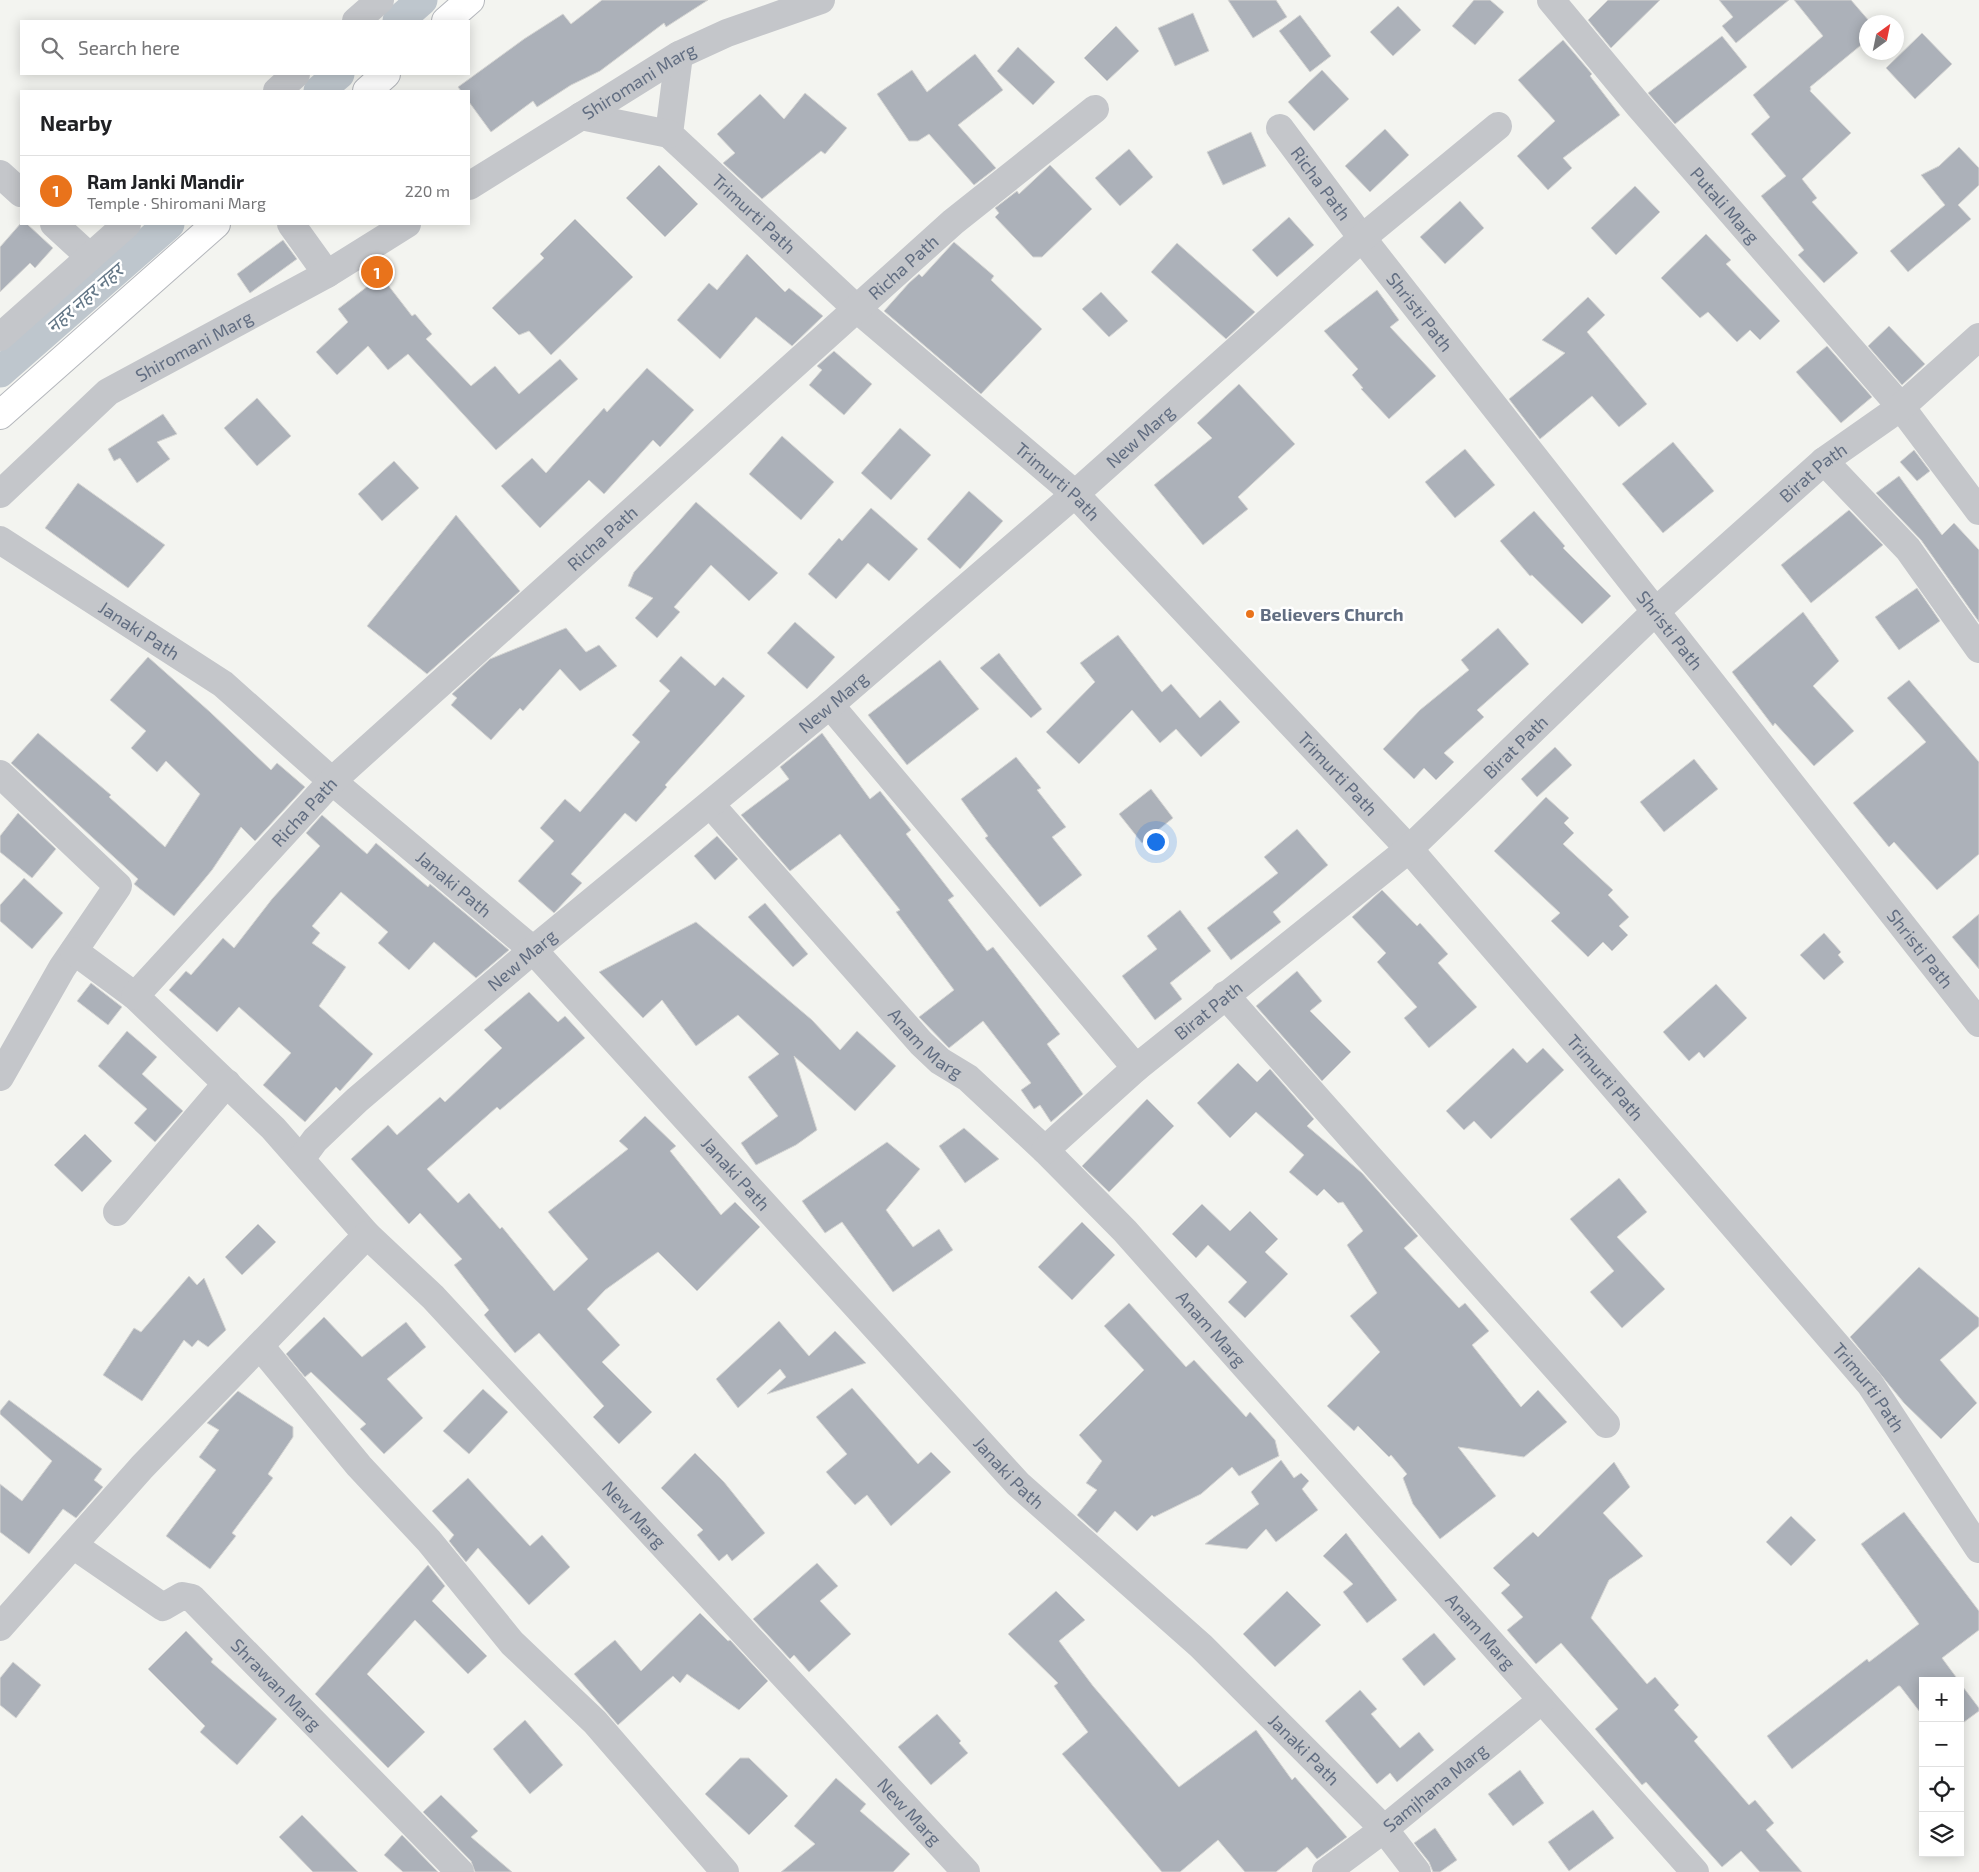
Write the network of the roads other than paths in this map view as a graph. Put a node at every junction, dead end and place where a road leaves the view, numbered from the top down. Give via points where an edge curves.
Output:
1 (470, 0) edge
2 (821, 0) edge
3 (1551, 0) edge
4 (447, 20) edge
5 (678, 55) junction
6 (295, 75) edge
7 (385, 75) edge
8 (278, 90) edge
9 (367, 90) edge
10 (1095, 109) dead end
11 (581, 116) junction
12 (1498, 126) dead end
13 (1280, 128) dead end
14 (668, 134) junction
15 (0, 174) edge
16 (470, 185) edge
17 (20, 192) edge
18 (55, 225) edge
19 (126, 225) edge
20 (215, 225) edge
21 (292, 225) edge
22 (405, 225) edge
23 (1362, 238) junction
24 (90, 257) junction
25 (326, 274) junction
26 (857, 309) junction
27 (0, 337) edge
28 (1979, 337) edge
29 (1901, 407) junction
30 (0, 415) edge
31 (1824, 461) junction
32 (0, 494) edge
33 (1076, 494) junction
34 (1979, 510) edge
35 (0, 540) edge
36 (1656, 611) junction
37 (1979, 649) edge
38 (830, 705) junction
39 (0, 774) edge
40 (332, 781) junction
41 (711, 805) junction
42 (1409, 849) junction
43 (533, 950) junction
44 (74, 951) junction
45 (1224, 995) junction
46 (136, 996) junction
47 (1979, 1023) edge
48 (1136, 1068) junction
49 (0, 1077) edge
50 (227, 1083) junction
51 (1045, 1150) junction
52 (301, 1159) junction
53 (117, 1212) dead end
54 (367, 1235) junction
55 (260, 1346) junction
56 (1606, 1424) dead end
57 (73, 1545) junction
58 (1979, 1549) edge
59 (0, 1627) edge
60 (1542, 1700) junction
61 (1384, 1829) junction
62 (460, 1872) edge
63 (725, 1872) edge
64 (966, 1872) edge
65 (1326, 1872) edge
66 (1417, 1872) edge
67 (1695, 1872) edge

1 - 4 main road
2 - 5 street, Shiromani Marg via 727,33
3 - 29 street, Putali Marg
5 - 11 street, Shiromani Marg
5 - 14 street
6 - 8 street
7 - 9 main road
10 - 26 street, Richa Path via 953,222
11 - 14 street
11 - 16 street, Shiromani Marg
12 - 23 street, New Marg
13 - 23 street, Richa Path
14 - 26 street, Trimurti Path
15 - 17 street
18 - 24 street
19 - 24 street
20 - 30 main road
21 - 25 street
22 - 25 street, Shiromani Marg
23 - 33 street, New Marg
23 - 36 street, Shristi Path
24 - 27 street
25 - 32 street, Shiromani Marg via 108,392
26 - 33 street, Trimurti Path
26 - 40 street, Richa Path
28 - 29 street, Birat Path
29 - 31 street, Birat Path
29 - 34 street, Putali Marg
31 - 36 street, Birat Path
31 - 37 street via 1908,549
33 - 38 street, New Marg
33 - 42 street, Trimurti Path
35 - 40 street, Janaki Path via 223,684
36 - 42 street, Birat Path
36 - 47 street, Shristi Path
38 - 41 street, New Marg
38 - 48 street
39 - 44 street via 118,886
40 - 43 street, Janaki Path
40 - 46 street, Richa Path
41 - 43 street, New Marg
41 - 51 street, Anam Marg via 921,1043 940,1061 968,1078
42 - 45 street, Birat Path
42 - 58 street, Trimurti Path via 1870,1384
43 - 52 street, New Marg via 357,1100 315,1140
43 - 61 street, Janaki Path via 1018,1484 1201,1646
44 - 46 street, New Marg
44 - 49 street
45 - 48 street, Birat Path
45 - 56 street
46 - 50 street, New Marg
48 - 51 street, Birat Path
50 - 52 street, New Marg
50 - 53 street
51 - 60 street, Anam Marg via 1125,1231
52 - 54 street, New Marg
54 - 55 street
54 - 64 street, New Marg via 433,1297
55 - 57 street via 142,1467
55 - 63 street via 359,1466 429,1540 512,1643 595,1722
57 - 59 street
57 - 62 street, Shrawan Marg via 163,1607 182,1596 192,1598
60 - 61 street, Samjhana Marg
60 - 67 street, Anam Marg
61 - 65 street, Samjhana Marg
61 - 66 street, Janaki Path

